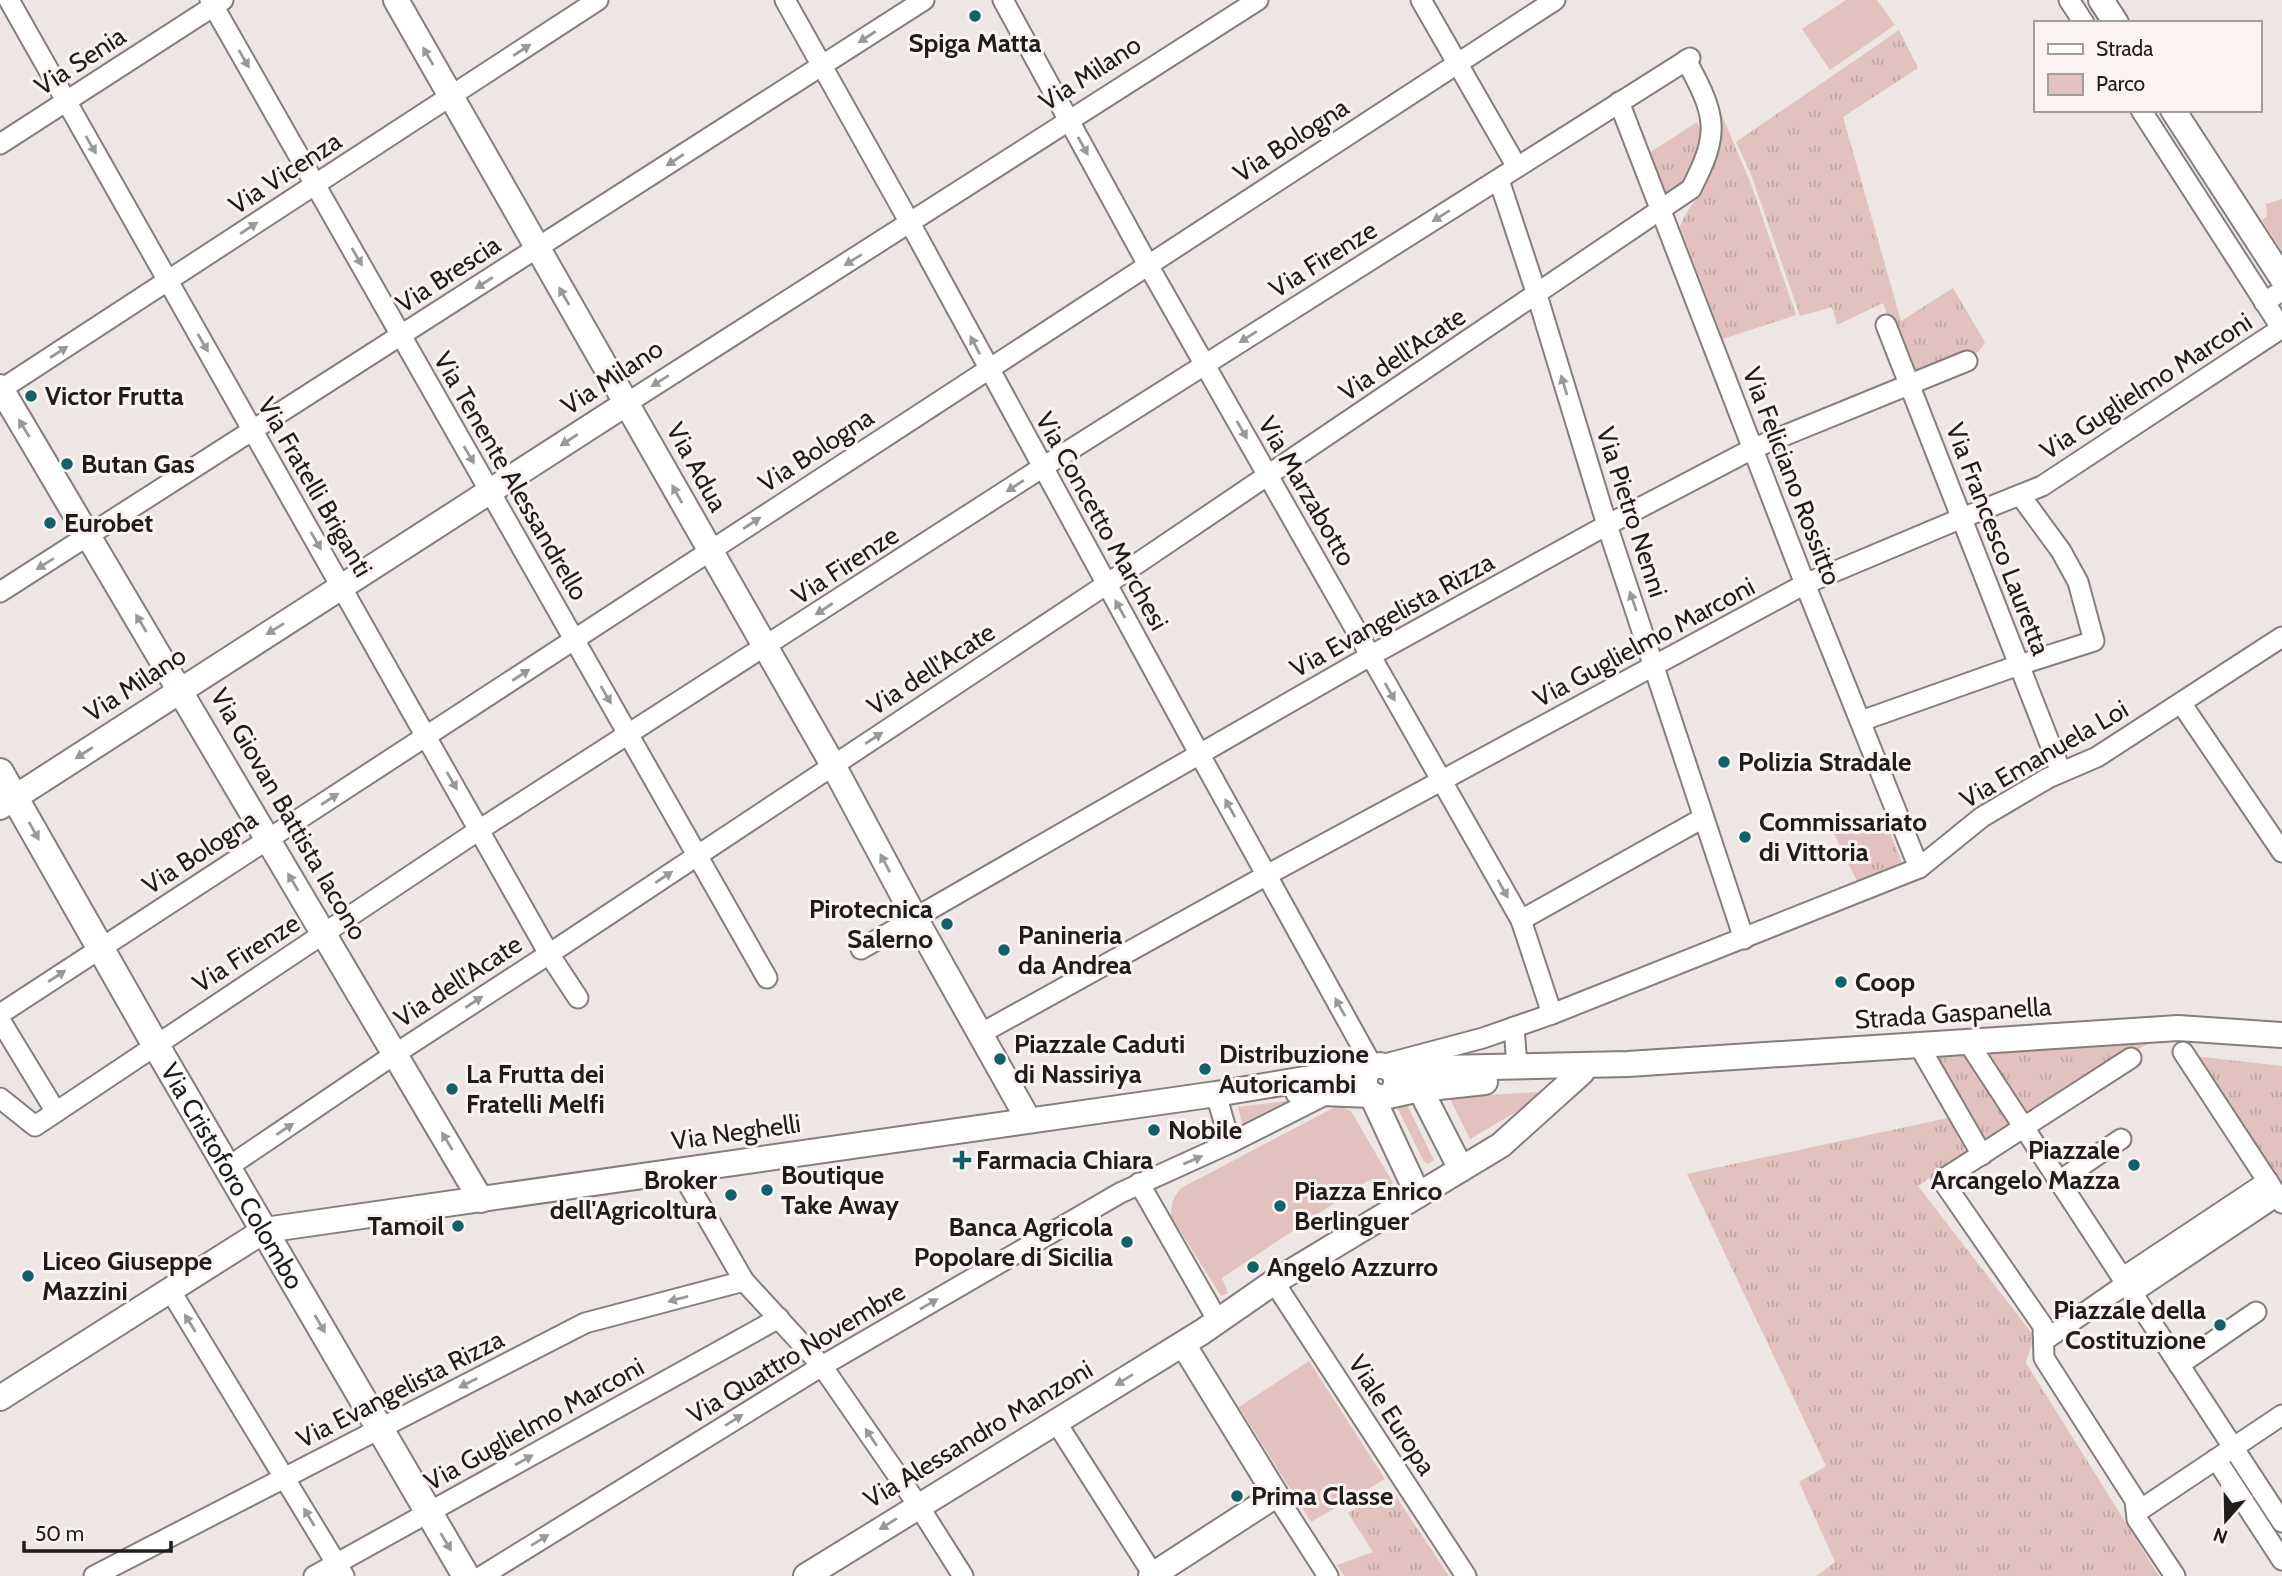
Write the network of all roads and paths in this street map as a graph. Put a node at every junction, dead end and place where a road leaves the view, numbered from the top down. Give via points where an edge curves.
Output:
1 (9, 0) edge
2 (397, 0) edge
3 (598, 0) edge
4 (785, 0) edge
5 (924, 0) edge
6 (1003, 0) edge
7 (1258, 0) edge
8 (1421, 0) edge
9 (1555, 0) edge
10 (2069, 0) edge
11 (2101, 0) edge
12 (216, 2) edge
13 (2083, 21) edge
14 (2115, 21) edge
15 (1688, 59) joint
16 (1456, 64) junction
17 (821, 66) junction
18 (451, 96) junction
19 (66, 101) junction
20 (1619, 102) junction
21 (2142, 112) edge
22 (2174, 112) edge
23 (1070, 122) junction
24 (0, 144) edge
25 (1517, 167) junction
26 (1499, 180) junction
27 (315, 184) junction
28 (1661, 212) junction
29 (910, 223) junction
30 (537, 249) junction
31 (1148, 265) junction
32 (2282, 278) edge
33 (168, 281) junction
34 (2282, 291) edge
35 (1537, 295) junction
36 (2264, 302) junction
37 (1886, 325) dead end
38 (2282, 328) edge
39 (401, 336) junction
40 (1967, 361) dead end
41 (1204, 365) junction
42 (988, 369) junction
43 (1909, 383) junction
44 (0, 388) edge
45 (626, 403) junction
46 (253, 431) junction
47 (1754, 448) junction
48 (1043, 467) junction
49 (1269, 475) junction
50 (490, 492) junction
51 (2020, 495) junction
52 (1962, 517) junction
53 (1607, 525) junction
54 (89, 537) junction
55 (709, 551) junction
56 (1107, 584) junction
57 (1805, 584) junction
58 (342, 587) junction
59 (0, 592) edge
60 (2282, 637) edge
61 (574, 639) junction
62 (765, 648) junction
63 (1370, 656) junction
64 (2019, 665) junction
65 (1655, 666) junction
66 (180, 689) junction
67 (2181, 703) junction
68 (1861, 721) junction
69 (629, 735) junction
70 (426, 736) junction
71 (1200, 755) junction
72 (833, 765) junction
73 (0, 772) edge
74 (2061, 772) junction
75 (1441, 782) junction
76 (8, 803) edge
77 (1703, 818) junction
78 (479, 830) junction
79 (268, 840) junction
80 (2282, 852) edge
81 (697, 855) junction
82 (1919, 868) junction
83 (1267, 875) junction
84 (915, 918) junction
85 (1521, 920) junction
86 (324, 933) junction
87 (1744, 939) junction
88 (99, 948) junction
89 (861, 949) dead end
90 (549, 954) junction
91 (767, 978) dead end
92 (578, 998) dead end
93 (0, 1014) edge
94 (1552, 1014) junction
95 (0, 1020) edge
96 (1514, 1027) junction
97 (979, 1034) junction
98 (2282, 1035) edge
99 (1968, 1042) junction
100 (155, 1044) junction
101 (1918, 1044) junction
102 (2183, 1052) dead end
103 (395, 1054) junction
104 (2131, 1058) dead end
105 (1628, 1064) junction
106 (1517, 1067) junction
107 (1582, 1072) junction
108 (1381, 1079) junction
109 (1420, 1088) junction
110 (1330, 1093) junction
111 (1216, 1094) junction
112 (0, 1098) edge
113 (56, 1112) junction
114 (1028, 1119) junction
115 (2024, 1127) junction
116 (2121, 1139) dead end
117 (1230, 1143) junction
118 (1982, 1155) junction
119 (228, 1167) junction
120 (1461, 1169) junction
121 (680, 1170) junction
122 (2059, 1181) junction
123 (1139, 1183) junction
124 (2276, 1193) edge
125 (1419, 1195) junction
126 (481, 1200) junction
127 (265, 1230) junction
128 (744, 1282) junction
129 (1274, 1282) junction
130 (2127, 1285) junction
131 (170, 1290) junction
132 (2256, 1311) dead end
133 (779, 1318) junction
134 (1218, 1321) junction
135 (2045, 1340) junction
136 (1182, 1344) junction
137 (2179, 1364) junction
138 (822, 1366) junction
139 (0, 1398) edge
140 (2282, 1399) edge
141 (2282, 1415) edge
142 (1056, 1422) junction
143 (380, 1428) junction
144 (2230, 1442) junction
145 (2216, 1459) junction
146 (285, 1478) junction
147 (1276, 1494) junction
148 (918, 1505) junction
149 (2279, 1511) edge
150 (428, 1512) junction
151 (2137, 1512) junction
152 (2282, 1560) edge
153 (340, 1570) edge
154 (93, 1576) edge
155 (314, 1576) edge
156 (466, 1576) edge
157 (482, 1576) edge
158 (806, 1576) edge
159 (963, 1576) edge
160 (1153, 1576) edge
161 (1328, 1576) edge
162 (1466, 1576) edge
163 (2175, 1576) edge

1 - 19 street, Via Fratelli Briganti
18 -> 2 street, Via Adua
18 -> 3 street, Via Vicenza
4 - 17 street, Via Concetto Marchesi
5 -> 17 street, Via Brescia
6 - 23 street, Via Marzabotto
7 - 23 street, Via Milano
8 - 16 street
9 - 16 street, Via Bologna
10 - 13 street
11 - 14 street
12 - 19 street, Via Senia
12 -> 27 street, Via Tenente Alessandrello
15 - 20 street, Via Firenze
15 - 28 street, Via dell'Acate via 1712,123 1707,158 1691,189
16 - 25 street
16 - 31 street, Via Bologna
17 - 29 street, Via Concetto Marchesi
17 -> 30 street, Via Brescia
18 - 27 street, Via Vicenza
18 - 30 street, Via Adua
19 - 24 street, Via Senia
19 -> 33 street, Via Fratelli Briganti
20 - 25 street, Via Firenze
20 - 28 street, Via Feliciano Rossitto
21 - 36 street
22 - 32 street
23 - 29 street, Via Milano
23 -> 31 street, Via Marzabotto
25 - 26 street, Via Firenze
26 - 35 street, Via Pietro Nenni
26 -> 41 street, Via Firenze
33 -> 27 street, Via Vicenza
27 -> 39 street, Via Tenente Alessandrello
28 - 35 street, Via dell'Acate
28 - 47 street, Via Feliciano Rossitto
42 -> 29 street, Via Concetto Marchesi
29 -> 45 street, Via Milano
30 -> 39 street, Via Brescia
45 -> 30 street, Via Adua
31 - 41 street, Via Marzabotto
31 - 42 street, Via Bologna
44 -> 33 street, Via Vicenza
33 -> 46 street, Via Fratelli Briganti
34 - 36 street
35 - 49 street, Via dell'Acate
53 -> 35 street, Via Pietro Nenni
36 - 38 street
37 - 43 street, Via Francesco Lauretta
38 - 51 street, Via Guglielmo Marconi via 2042,486
39 - 46 street, Via Brescia
39 -> 50 street, Via Tenente Alessandrello
40 - 43 street, Via Evangelista Rizza
41 - 48 street, Via Firenze
41 -> 49 street, Via Marzabotto
42 - 48 street, Via Concetto Marchesi
55 -> 42 street, Via Bologna
43 - 47 street, Via Evangelista Rizza
43 - 52 street, Via Francesco Lauretta
54 -> 44 street, Via Giovan Battista Iacono
45 -> 50 street, Via Milano
55 -> 45 street, Via Adua
46 - 54 street, Via Brescia
46 -> 58 street, Via Fratelli Briganti
47 - 53 street, Via Evangelista Rizza
47 - 57 street, Via Feliciano Rossitto
48 - 56 street, Via Concetto Marchesi
48 -> 62 street, Via Firenze
49 - 56 street, Via dell'Acate
49 - 63 street, Via Marzabotto
50 - 58 street, Via Milano
50 - 61 street, Via Tenente Alessandrello
51 - 52 street, Via Guglielmo Marconi
51 - 64 street via 2078,582 2094,641
52 - 57 street, Via Guglielmo Marconi
52 - 64 street, Via Francesco Lauretta
53 - 63 street, Via Evangelista Rizza
65 -> 53 street, Via Pietro Nenni
54 -> 59 street, Via Brescia
66 -> 54 street, Via Giovan Battista Iacono
55 - 61 street, Via Bologna
55 - 62 street, Via Adua
71 -> 56 street, Via Concetto Marchesi
72 -> 56 street, Via dell'Acate
57 - 65 street, Via Guglielmo Marconi
57 - 68 street, Via Feliciano Rossitto
58 -> 66 street, Via Milano
58 - 70 street, Via Fratelli Briganti
60 - 67 street, Via Emanuela Loi
61 -> 69 street, Via Tenente Alessandrello
70 -> 61 street, Via Bologna
62 - 69 street, Via Firenze
62 - 72 street, Via Adua
63 - 71 street, Via Evangelista Rizza
63 -> 75 street, Via Marzabotto
64 - 68 street
64 - 74 street, Via Francesco Lauretta
65 - 75 street, Via Guglielmo Marconi
65 - 77 street, Via Pietro Nenni
66 -> 76 street, Via Milano
66 - 79 street, Via Giovan Battista Iacono
67 - 74 street, Via Emanuela Loi via 2097,757
67 - 80 street
68 - 82 street, Via Feliciano Rossitto
69 - 78 street, Via Firenze
69 - 81 street, Via Tenente Alessandrello
70 -> 78 street, Via Fratelli Briganti
79 -> 70 street, Via Bologna
83 -> 71 street, Via Concetto Marchesi
71 - 84 street, Via Evangelista Rizza
72 - 81 street, Via dell'Acate
84 -> 72 street, Via Adua
73 - 76 main road, Via Cristoforo Colombo
74 - 82 street, Via Emanuela Loi via 1982,817
75 - 83 street, Via Guglielmo Marconi
75 -> 85 street, Via Marzabotto
76 -> 88 main road, Via Cristoforo Colombo
77 - 85 street
77 - 87 street, Via Pietro Nenni
78 - 86 street, Via Firenze
78 - 90 street, Via Fratelli Briganti
86 -> 79 street, Via Giovan Battista Iacono
79 - 88 street, Via Bologna
90 -> 81 street, Via dell'Acate
81 - 91 street, Via Tenente Alessandrello
82 - 87 street, Via Emanuela Loi
83 - 97 street, Via Guglielmo Marconi
108 -> 83 street, Via Concetto Marchesi
84 - 89 street, Via Evangelista Rizza
84 - 97 street, Via Adua
85 - 94 street, Via Marzabotto
86 - 100 street, Via Firenze
86 - 103 street, Via Giovan Battista Iacono
87 - 94 street, Via Emanuela Loi
93 -> 88 street, Via Bologna
88 - 100 main road, Via Cristoforo Colombo
90 - 92 street, Via Fratelli Briganti
103 -> 90 street, Via dell'Acate
94 - 96 street, Via Emanuela Loi
95 - 113 street
96 - 106 street
96 - 108 street, Via Emanuela Loi
97 - 114 street, Via Adua
98 - 99 street, Strada Gaspanella via 2178,1027
99 - 101 street, Strada Gaspanella
99 - 115 street
100 - 113 street, Via Firenze
100 - 119 main road, Via Cristoforo Colombo
101 - 105 street, Strada Gaspanella
101 - 118 street
102 - 124 street
119 -> 103 street, Via dell'Acate
126 -> 103 street, Via Giovan Battista Iacono
104 - 115 street
105 - 106 street, Strada Gaspanella
105 - 107 street, Strada Gaspanella
106 - 108 street, Strada Gaspanella
107 - 109 street, Strada Gaspanella
107 - 120 street, Via Alessandro Manzoni via 1501,1145
108 - 109 street, Strada Gaspanella
108 - 110 street
108 - 111 street
108 - 125 street
109 - 120 street
110 - 111 street
110 - 117 street, Via Quattro Novembre
111 - 114 street, Via Neghelli
111 - 117 street
112 - 113 street, Via Firenze via 35,1126
114 - 121 street, Via Neghelli
115 - 118 street
115 - 122 street
116 - 122 street
123 -> 117 street, Via Quattro Novembre
118 - 135 street via 1942,1180 2043,1326
119 - 127 main road, Via Cristoforo Colombo
120 - 125 street, Via Alessandro Manzoni
121 - 126 street, Via Neghelli
121 - 128 street
122 - 130 street
123 - 134 street
138 -> 123 street, Via Quattro Novembre
124 - 130 street
125 - 129 street, Via Alessandro Manzoni
126 - 127 street, Via Neghelli
127 - 131 street
127 -> 143 main road, Via Cristoforo Colombo
128 - 133 street
128 -> 143 street, Via Evangelista Rizza via 585,1323
129 - 134 street, Via Alessandro Manzoni
129 - 162 street, Viale Europa
130 - 135 street
130 - 137 street
131 - 139 street
146 -> 131 street
132 - 137 street
133 - 138 street
150 -> 133 street, Via Guglielmo Marconi
134 - 136 street, Via Alessandro Manzoni
135 - 151 street via 2044,1358 2135,1500
136 -> 142 street, Via Alessandro Manzoni
136 - 147 street
137 - 144 street
148 -> 138 street
157 -> 138 street, Via Quattro Novembre
140 - 144 street
141 - 144 street
142 - 148 street, Via Alessandro Manzoni
142 - 160 street
143 - 146 street, Via Evangelista Rizza
143 - 150 main road, Via Cristoforo Colombo
144 - 145 street
144 - 149 street
145 - 151 street
145 - 152 street
153 -> 146 street
146 - 154 street, Via Evangelista Rizza
147 - 160 street
147 - 161 street
148 -> 158 street, Via Alessandro Manzoni
148 - 159 street
150 - 153 street, Via Guglielmo Marconi
150 -> 156 main road, Via Cristoforo Colombo
151 - 163 street via 2137,1519
153 - 155 street, Via Guglielmo Marconi

